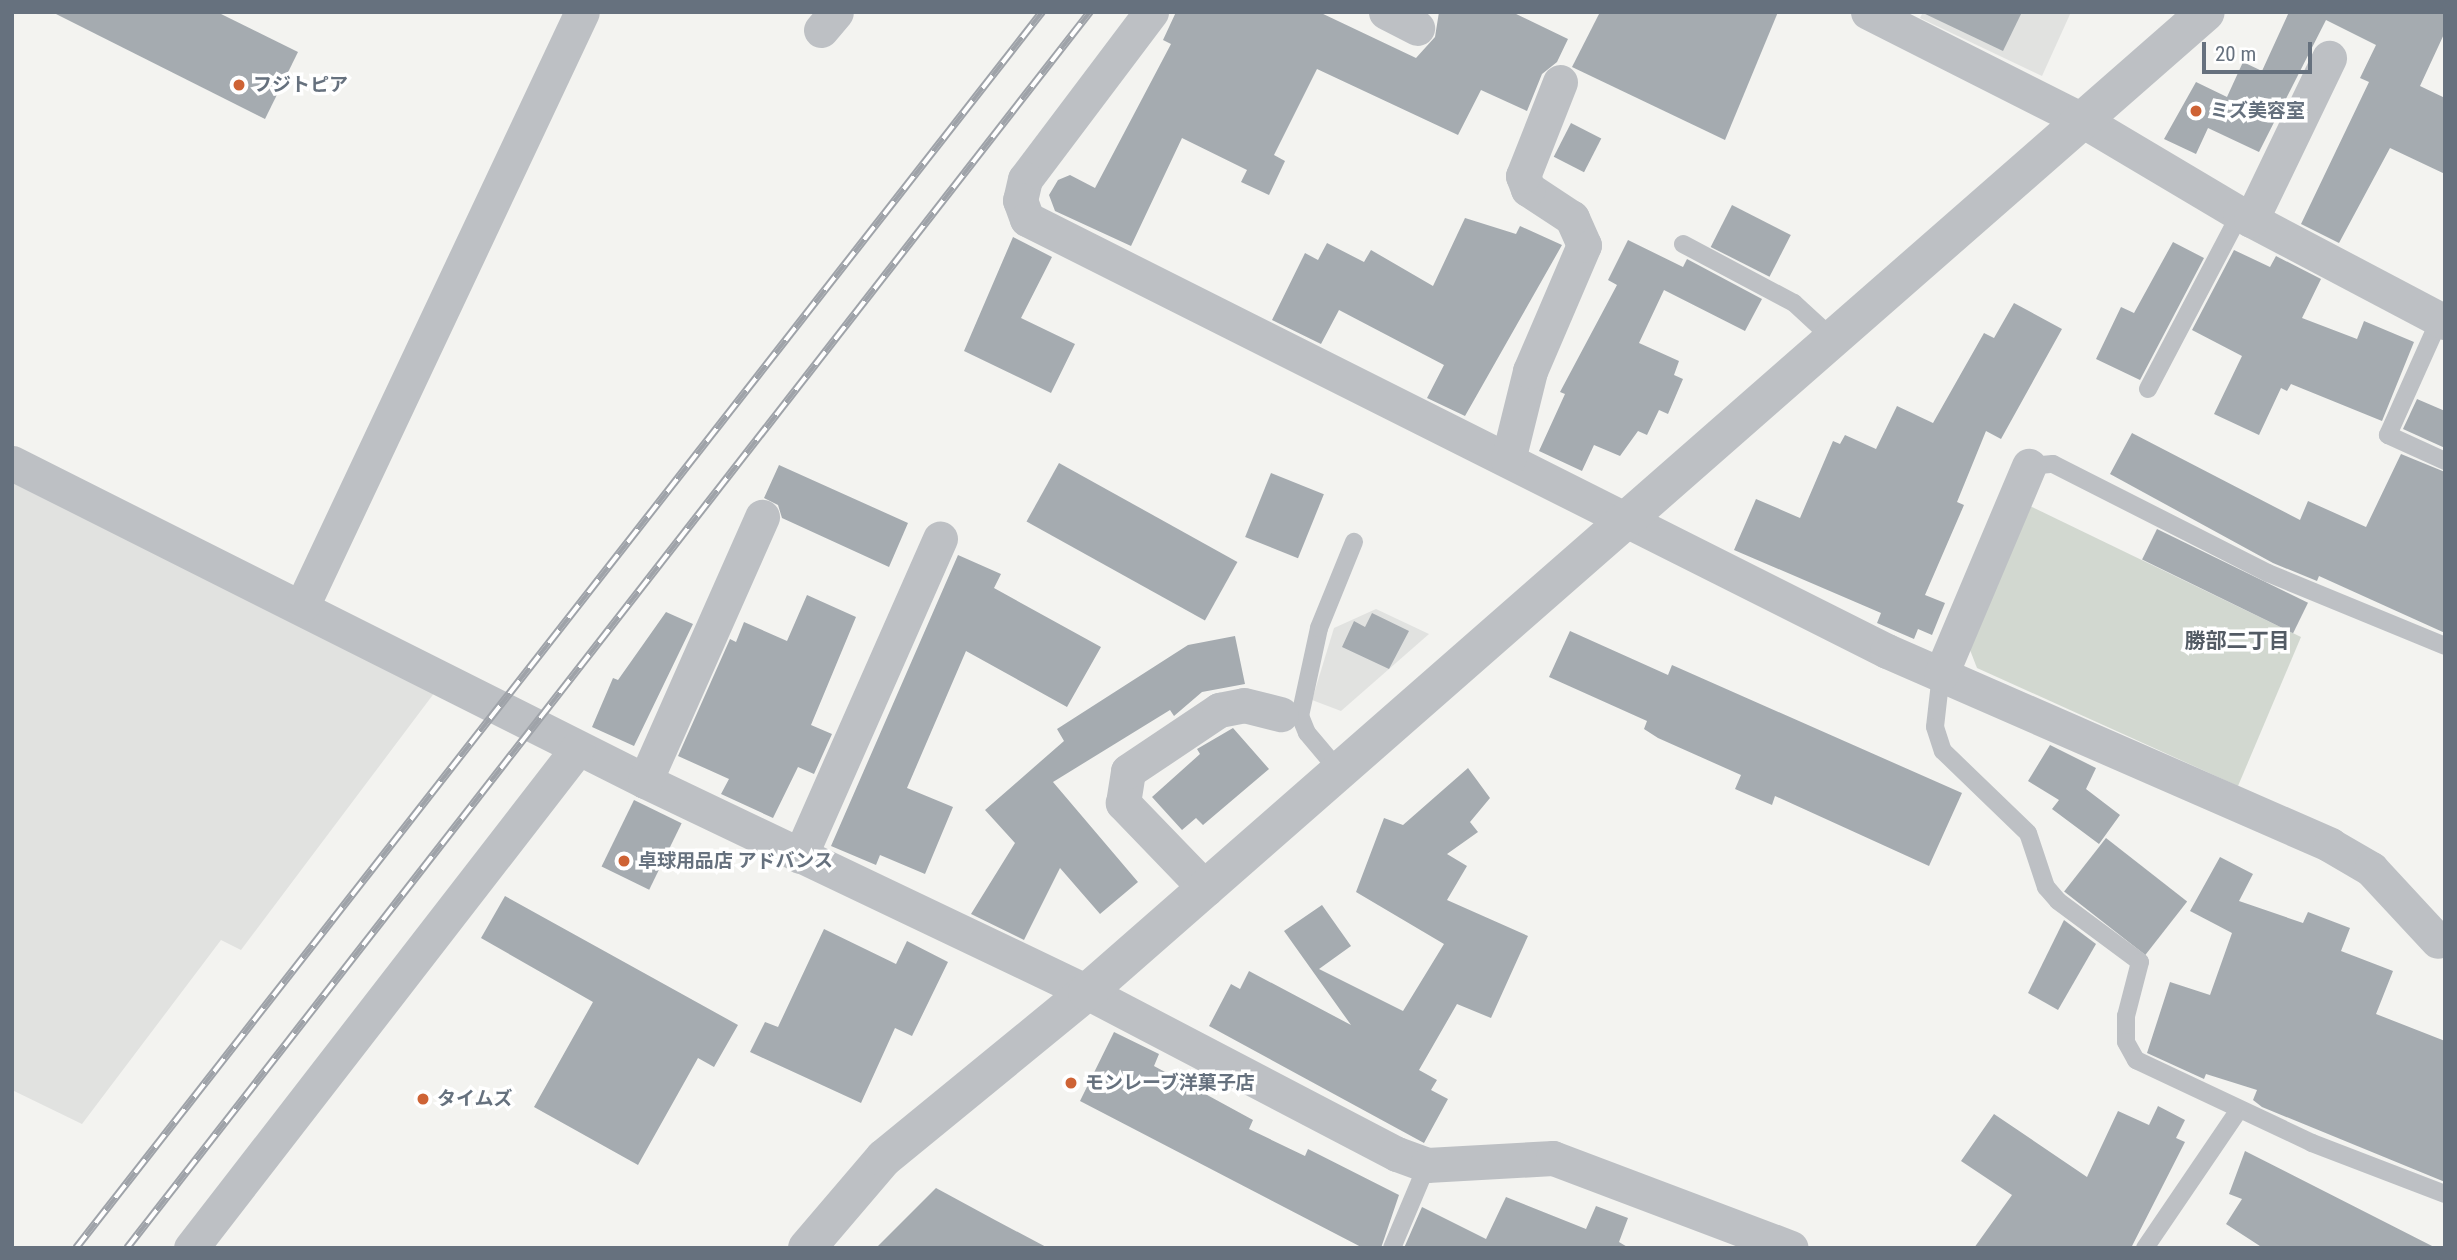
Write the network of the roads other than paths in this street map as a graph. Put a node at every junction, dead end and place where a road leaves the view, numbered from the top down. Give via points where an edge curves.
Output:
1 (582, 12) edge
2 (1151, 12) edge
3 (1385, 12) edge
4 (1868, 12) edge
5 (2206, 12) edge
6 (1417, 28) dead end
7 (2329, 58) dead end
8 (1560, 82) dead end
9 (2082, 120) junction
10 (2245, 217) junction
11 (1684, 244) dead end
12 (2445, 322) edge
13 (1833, 339) junction
14 (2148, 389) dead end
15 (1508, 460) junction
16 (2445, 460) edge
17 (12, 463) edge
18 (2029, 466) joint
19 (762, 517) dead end
20 (1629, 520) junction
21 (940, 538) dead end
22 (1354, 542) dead end
23 (303, 604) junction
24 (2445, 646) edge
25 (1941, 674) junction
26 (1281, 714) dead end
27 (578, 747) junction
28 (1340, 772) junction
29 (645, 781) junction
30 (800, 856) junction
31 (1206, 889) junction
32 (2441, 943) edge
33 (1087, 992) junction
34 (2238, 1111) junction
35 (1427, 1165) junction
36 (2445, 1194) edge
37 (191, 1248) edge
38 (807, 1248) edge
39 (1392, 1248) edge
40 (1791, 1248) edge
41 (2145, 1248) edge

1 - 23 street
2 - 15 street via 1025,178 1020,200 1027,219
3 - 6 street
4 - 9 street
5 - 9 street
7 - 10 street
8 - 15 street via 1523,176 1528,189 1572,218 1584,245 1530,370
9 - 10 street
9 - 13 street
10 - 12 street
10 - 14 lane
11 - 13 lane via 1794,303
12 - 16 lane via 2434,332 2388,435
13 - 20 street
15 - 20 street
17 - 23 street
18 - 24 lane via 2053,464 2268,573
18 - 25 street
19 - 29 street
20 - 25 street
20 - 28 street
21 - 30 street
22 - 28 lane via 1319,628 1300,716 1307,733
23 - 27 street
25 - 32 street via 2330,845 2371,869
25 - 34 lane via 1935,727 1943,751 2028,833 2046,887 2057,901 2140,962 2126,1016 2126,1042 2136,1060
26 - 31 street via 1244,705 1219,710 1128,771 1123,803
27 - 29 street
27 - 37 street
28 - 31 street
29 - 30 street
30 - 33 street
31 - 33 street
33 - 35 street
33 - 38 street via 884,1158
34 - 36 lane
34 - 41 lane
35 - 39 lane
35 - 40 street via 1553,1158

